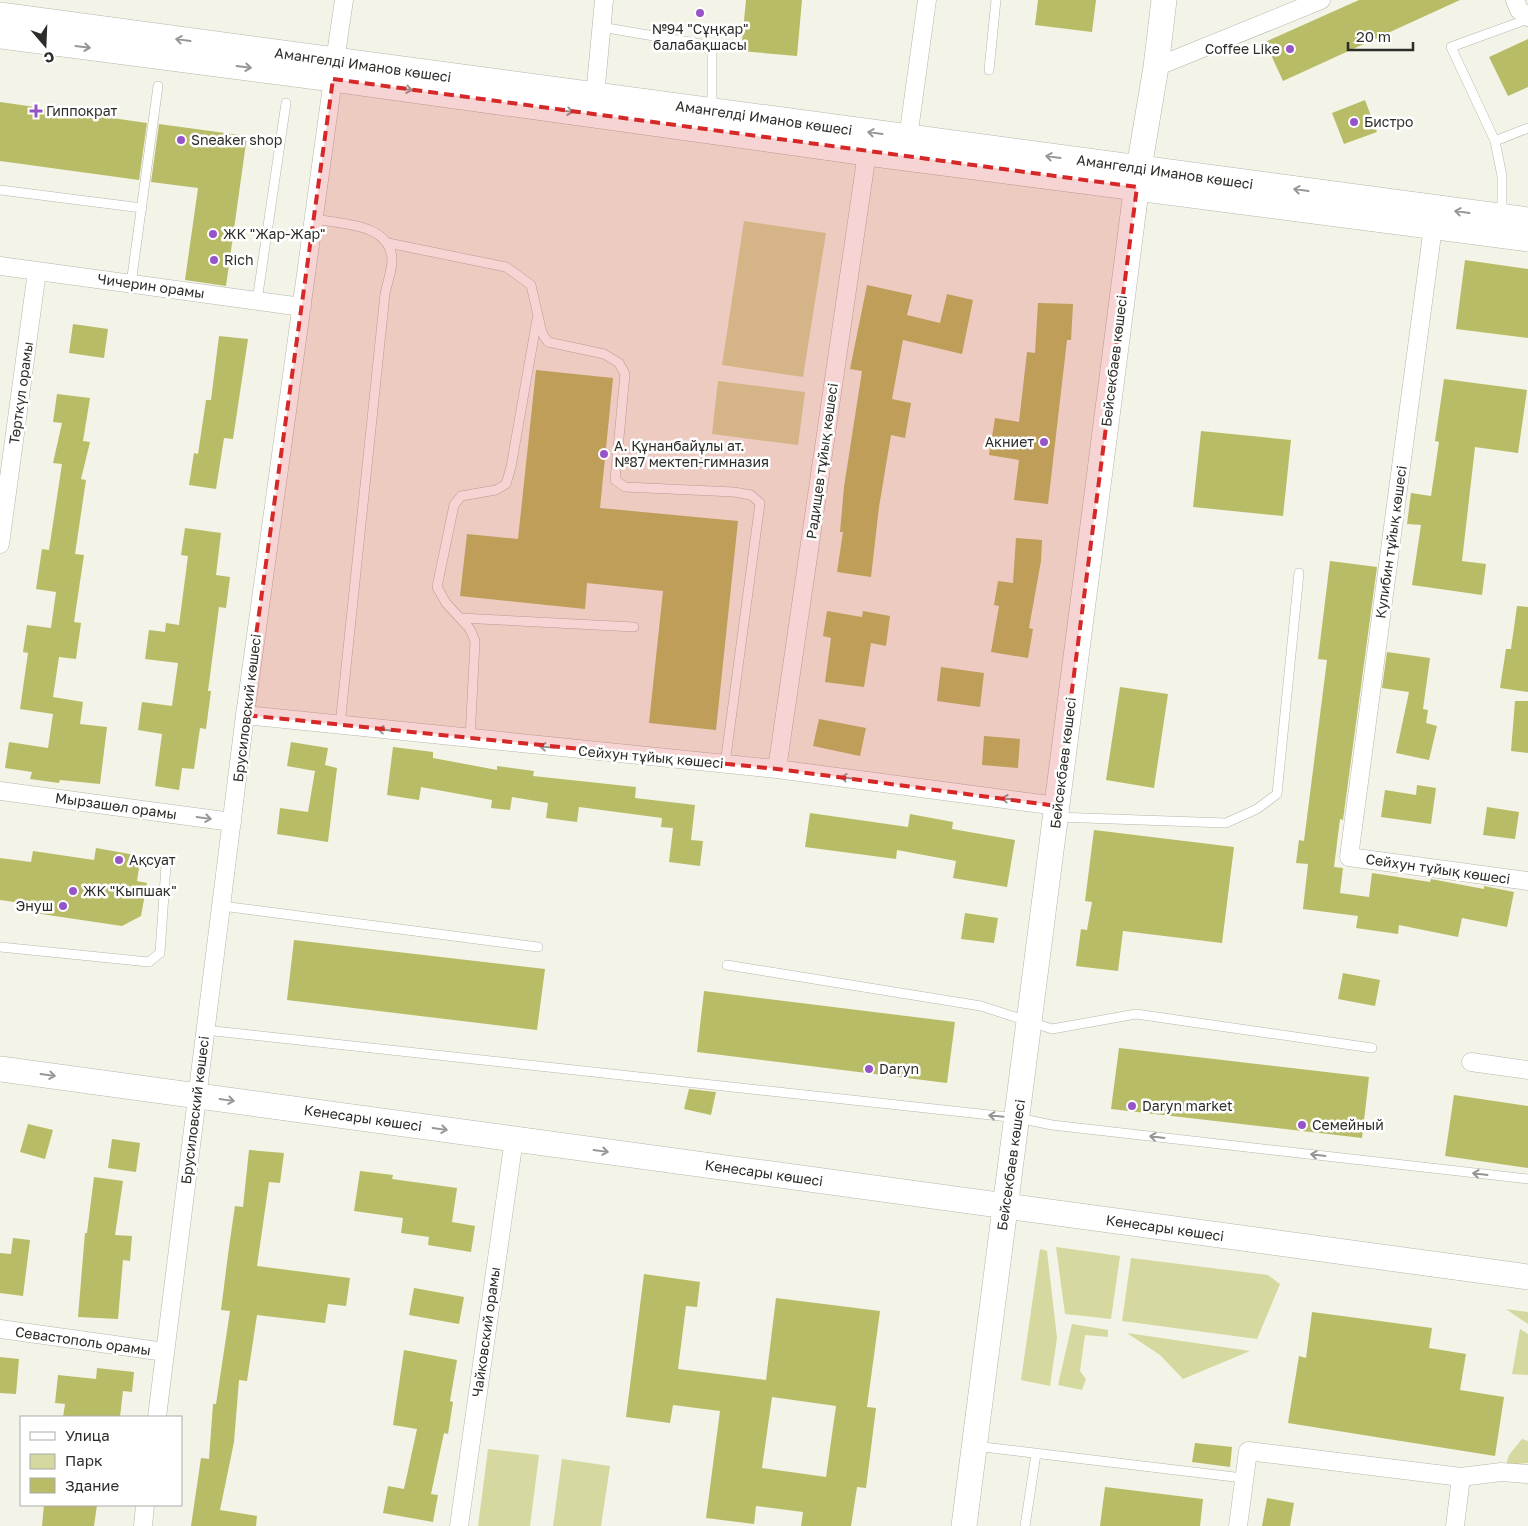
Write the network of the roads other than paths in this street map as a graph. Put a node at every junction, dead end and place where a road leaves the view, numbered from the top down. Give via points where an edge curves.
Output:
1 (344, 0) edge
2 (604, 0) edge
3 (927, 0) edge
4 (996, 0) edge
5 (1164, 0) edge
6 (1321, 0) edge
7 (1515, 0) edge
8 (0, 15) edge
9 (1528, 18) edge
10 (600, 27) junction
11 (0, 36) edge
12 (1156, 67) junction
13 (334, 70) junction
14 (989, 70) dead end
15 (158, 86) dead end
16 (595, 96) junction
17 (286, 103) dead end
18 (712, 112) junction
19 (1528, 128) edge
20 (908, 138) junction
21 (1495, 141) junction
22 (867, 154) junction
23 (1138, 178) junction
24 (0, 190) edge
25 (142, 208) junction
26 (1502, 217) junction
27 (314, 219) junction
28 (1528, 220) edge
29 (1433, 227) junction
30 (1528, 239) edge
31 (388, 244) junction
32 (0, 266) edge
33 (37, 271) junction
34 (131, 284) junction
35 (256, 301) junction
36 (302, 307) junction
37 (538, 314) junction
38 (0, 544) edge
39 (1299, 573) dead end
40 (460, 618) junction
41 (634, 627) dead end
42 (245, 715) junction
43 (340, 725) junction
44 (470, 739) junction
45 (725, 764) junction
46 (777, 769) junction
47 (0, 791) edge
48 (1056, 811) junction
49 (232, 822) junction
50 (1348, 857) joint
51 (166, 865) dead end
52 (1528, 881) edge
53 (222, 906) junction
54 (0, 947) edge
55 (538, 947) dead end
56 (727, 966) dead end
57 (1030, 1022) junction
58 (205, 1030) junction
59 (1372, 1048) dead end
60 (1471, 1062) dead end
61 (0, 1069) edge
62 (1528, 1070) edge
63 (196, 1096) junction
64 (1018, 1118) junction
65 (514, 1139) junction
66 (1528, 1179) edge
67 (1006, 1206) junction
68 (1528, 1277) edge
69 (0, 1329) edge
70 (165, 1352) junction
71 (157, 1416) edge
72 (975, 1446) junction
73 (1036, 1454) junction
74 (1528, 1474) edge
75 (1461, 1477) junction
76 (1243, 1478) junction
77 (146, 1506) edge
78 (143, 1526) edge
79 (459, 1526) edge
80 (964, 1526) edge
81 (1025, 1526) edge
82 (1238, 1526) edge
83 (1455, 1526) edge

1 - 13 street, Брусиловский көшесі
2 - 10 street
3 - 20 street
4 - 14 lane
5 - 12 main road, Бейсекбаев көшесі
6 - 12 street
7 - 9 street via 1518,10
13 -> 8 main road, Амангелді Иманов көшесі
9 - 21 lane via 1451,47
10 - 16 street
10 - 18 lane via 701,44 712,52
11 -> 13 main road, Амангелді Иманов көшесі
12 - 23 main road, Бейсекбаев көшесі
13 - 16 main road, Амангелді Иманов көшесі
13 -> 22 main road, Амангелді Иманов көшесі
13 - 27 street, Брусиловский көшесі
15 - 25 lane
16 - 18 main road, Амангелді Иманов көшесі
17 - 35 lane
20 -> 18 main road, Амангелді Иманов көшесі
19 - 21 lane
23 -> 20 main road, Амангелді Иманов көшесі
21 - 26 lane via 1502,176
22 - 23 main road, Амангелді Иманов көшесі
22 - 46 street, Радищев тұйық көшесі
26 -> 23 main road, Амангелді Иманов көшесі
23 - 29 main road, Амангелді Иманов көшесі
23 - 48 main road, Бейсекбаев көшесі
24 - 25 lane
25 - 34 lane
26 - 28 main road, Амангелді Иманов көшесі
27 - 31 lane via 380,234
27 - 36 street, Брусиловский көшесі
29 - 30 main road, Амангелді Иманов көшесі
29 - 50 street, Кулибин тұйық көшесі
31 - 37 lane via 506,267 530,284
31 - 43 lane via 392,259 385,294
32 - 33 street, Чичерин орамы
33 - 34 street, Чичерин орамы
33 - 38 street, Төрткүл орамы
34 - 35 street, Чичерин орамы
35 - 36 street, Чичерин орамы
36 - 42 street, Брусиловский көшесі
37 - 40 lane via 506,484 496,490 461,496 454,505 437,587
37 - 45 lane via 542,333 548,342 604,354 619,363 625,374 615,480 626,488 734,492 751,495 760,503
39 - 48 lane via 1276,794 1257,809 1226,822
40 - 41 lane
40 - 44 lane via 475,641
42 - 43 street, Сейхун тұйық көшесі
42 - 49 street, Брусиловский көшесі
44 -> 43 street, Сейхун тұйық көшесі
45 -> 44 street, Сейхун тұйық көшесі
45 - 46 street, Сейхун тұйық көшесі
48 -> 46 street, Сейхун тұйық көшесі
47 -> 49 street, Мырзашөл орамы
48 - 57 main road, Бейсекбаев көшесі
49 - 53 street, Брусиловский көшесі
50 - 52 street, Сейхун тұйық көшесі
51 - 54 lane via 160,953 149,962
53 - 55 lane
53 - 58 street, Брусиловский көшесі
56 - 57 lane via 981,1006
57 - 59 lane via 1052,1029 1136,1014
57 - 64 main road, Бейсекбаев көшесі
58 - 63 street, Брусиловский көшесі
64 -> 58 lane
60 - 62 street
61 -> 63 main road, Кенесары көшесі
63 -> 65 main road, Кенесары көшесі
63 - 70 street, Брусиловский көшесі
66 -> 64 lane via 1052,1125
64 - 67 main road, Бейсекбаев көшесі
65 -> 67 main road, Кенесары көшесі
65 - 79 street, Чайковский орамы
67 - 68 main road, Кенесары көшесі
67 - 72 main road, Бейсекбаев көшесі
69 - 70 street, Севастополь орамы
70 - 71 street, Брусиловский көшесі
72 - 73 lane
72 - 80 main road, Бейсекбаев көшесі
73 - 76 lane
73 - 81 lane
74 - 75 street via 1501,1472
75 - 76 street via 1248,1451
75 - 83 street
76 - 82 street
77 - 78 street

